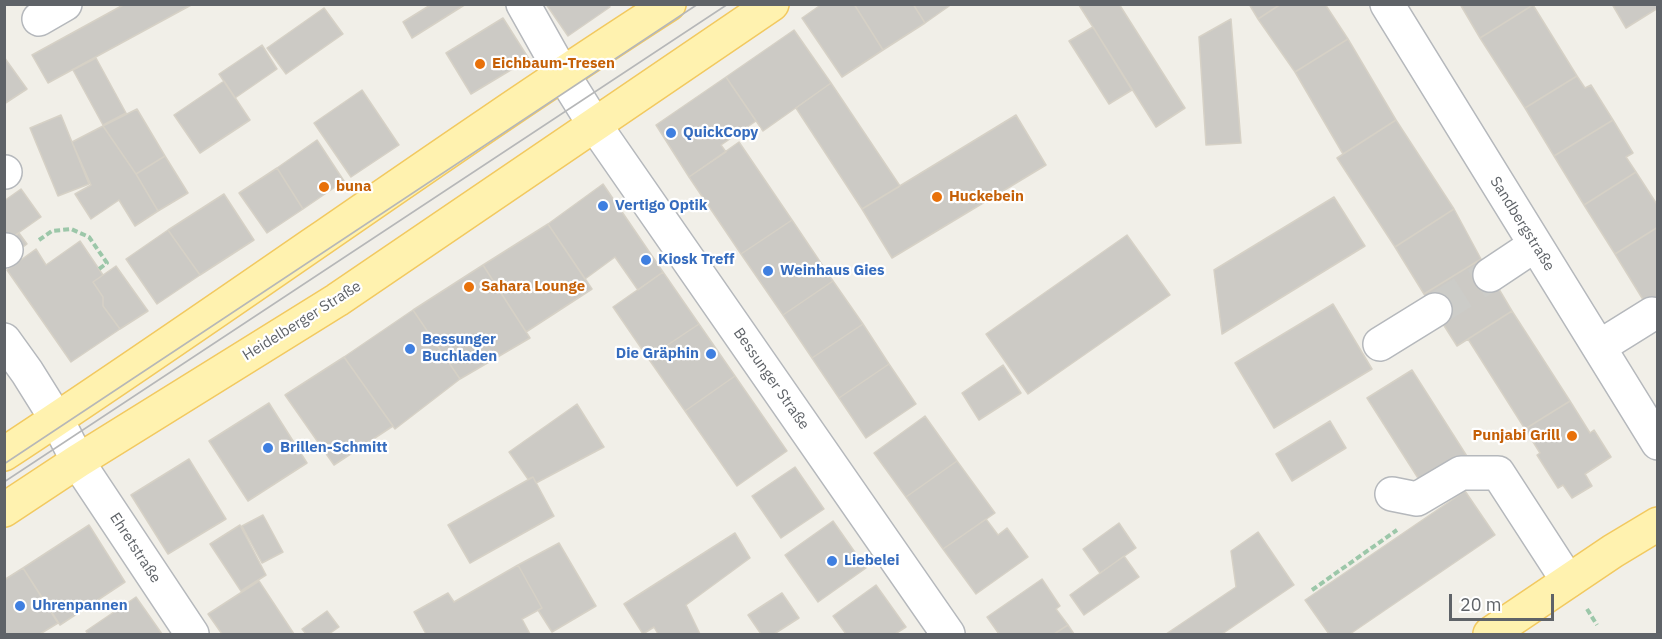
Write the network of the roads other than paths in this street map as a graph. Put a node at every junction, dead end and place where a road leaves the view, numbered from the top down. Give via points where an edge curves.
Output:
1 (523, 4) edge
2 (669, 4) edge
3 (772, 4) edge
4 (1387, 4) edge
5 (562, 74) junction
6 (594, 124) junction
7 (1535, 246) junction
8 (1490, 275) tunnel mouth
9 (1435, 310) tunnel mouth
10 (1652, 314) dead end
11 (4, 340) edge
12 (1380, 344) dead end
13 (1599, 347) junction
14 (57, 420) junction
15 (1658, 443) edge
16 (4, 454) edge
17 (78, 461) junction
18 (1392, 494) dead end
19 (4, 510) edge
20 (1658, 524) edge
21 (1568, 581) junction
22 (192, 634) edge
23 (948, 634) edge
24 (1490, 634) edge

1 - 5 street
2 - 5 main road
3 - 6 main road, Heidelberger Straße
4 - 7 street, Sandbergstraße
5 - 6 street
5 - 14 main road
6 - 17 main road, Heidelberger Straße via 337,300
6 - 23 street, Bessunger Straße
7 - 8 street
7 - 13 street, Sandbergstraße
9 - 12 street
10 - 13 street
11 - 14 street, Ehretstraße
13 - 15 street, Sandbergstraße
14 - 16 main road
14 - 17 street, Ehretstraße
17 - 19 main road, Heidelberger Straße
17 - 22 street, Ehretstraße
18 - 21 street via 1417,499 1461,473 1498,473
20 - 21 main road
21 - 24 main road

